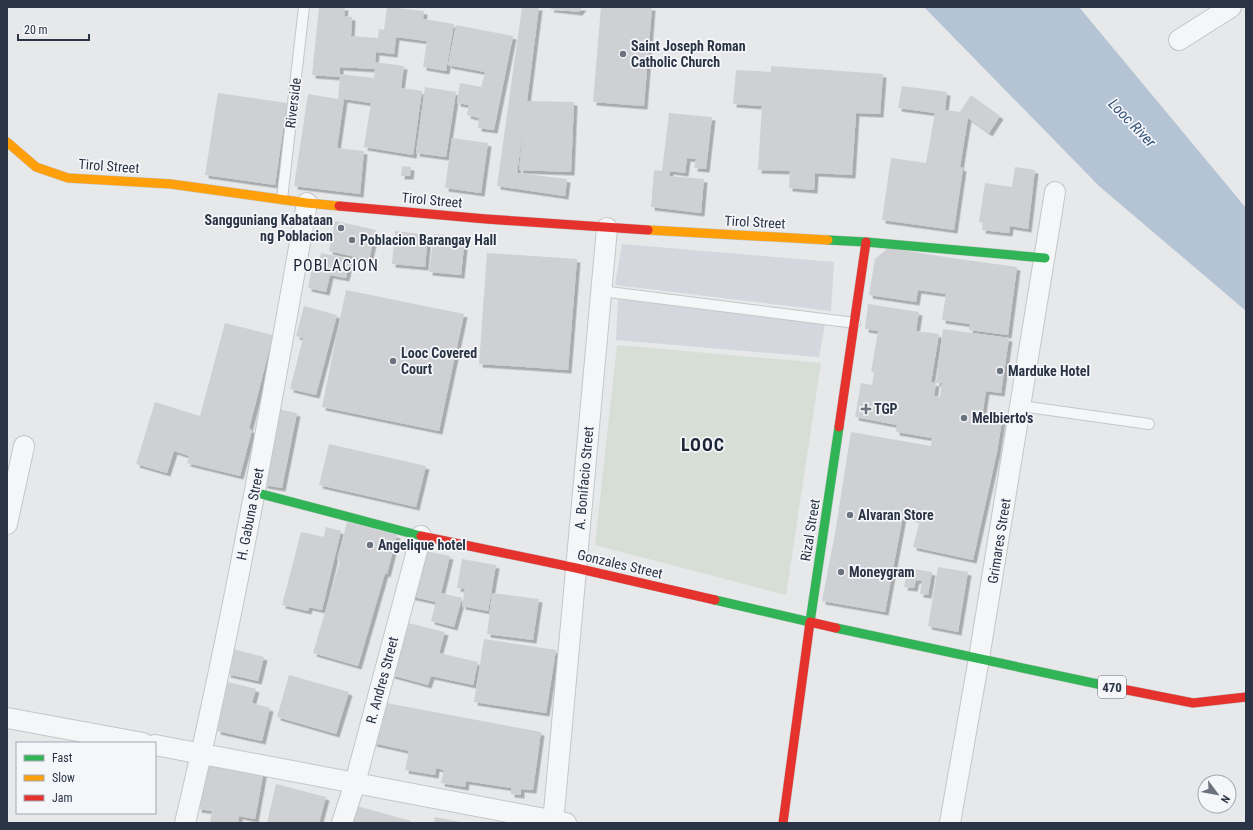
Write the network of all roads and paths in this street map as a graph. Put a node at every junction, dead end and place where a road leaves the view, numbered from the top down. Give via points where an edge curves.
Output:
1 (304, 7) edge
2 (1231, 7) edge
3 (1179, 40) dead end
4 (7, 142) edge
5 (1055, 192) dead end
6 (282, 199) junction
7 (307, 203) junction
8 (607, 228) junction
9 (866, 242) junction
10 (1045, 258) junction
11 (601, 291) junction
12 (855, 322) junction
13 (1021, 406) junction
14 (1149, 424) dead end
15 (24, 446) dead end
16 (254, 492) junction
17 (7, 524) edge
18 (421, 536) junction
19 (576, 568) junction
20 (810, 622) junction
21 (979, 658) junction
22 (1246, 697) edge
23 (7, 718) edge
24 (138, 742) edge
25 (156, 745) edge
26 (202, 754) junction
27 (355, 783) junction
28 (557, 822) edge
29 (186, 823) edge
30 (342, 823) edge
31 (783, 823) edge
32 (950, 823) edge

1 - 6 lane, Riverside
2 - 3 street
4 - 6 street, Tirol Street via 36,167 68,178 171,184
5 - 10 street, Grimares Street
6 - 7 street, Tirol Street
7 - 8 street, Tirol Street
7 - 16 street, H. Gabuna Street
8 - 9 street, Tirol Street
8 - 11 street, A. Bonifacio Street
9 - 10 street, Tirol Street
9 - 12 street, Rizal Street
10 - 13 street, Grimares Street
11 - 12 lane
11 - 19 street, A. Bonifacio Street
12 - 20 street, Rizal Street
13 - 14 lane
13 - 21 street, Grimares Street
15 - 17 street
16 - 18 street, Gonzales Street
16 - 26 street, H. Gabuna Street
18 - 19 street, Gonzales Street
18 - 27 street, R. Andres Street
19 - 20 street, Gonzales Street
19 - 28 street, A. Bonifacio Street
20 - 21 street, Gonzales Street / 470
20 - 31 street, Rizal Street
21 - 22 street, 470 via 1193,704
21 - 32 street, Grimares Street
23 - 24 street
25 - 26 street
26 - 27 street
26 - 29 street, H. Gabuna Street
27 - 28 street
27 - 30 street, R. Andres Street

